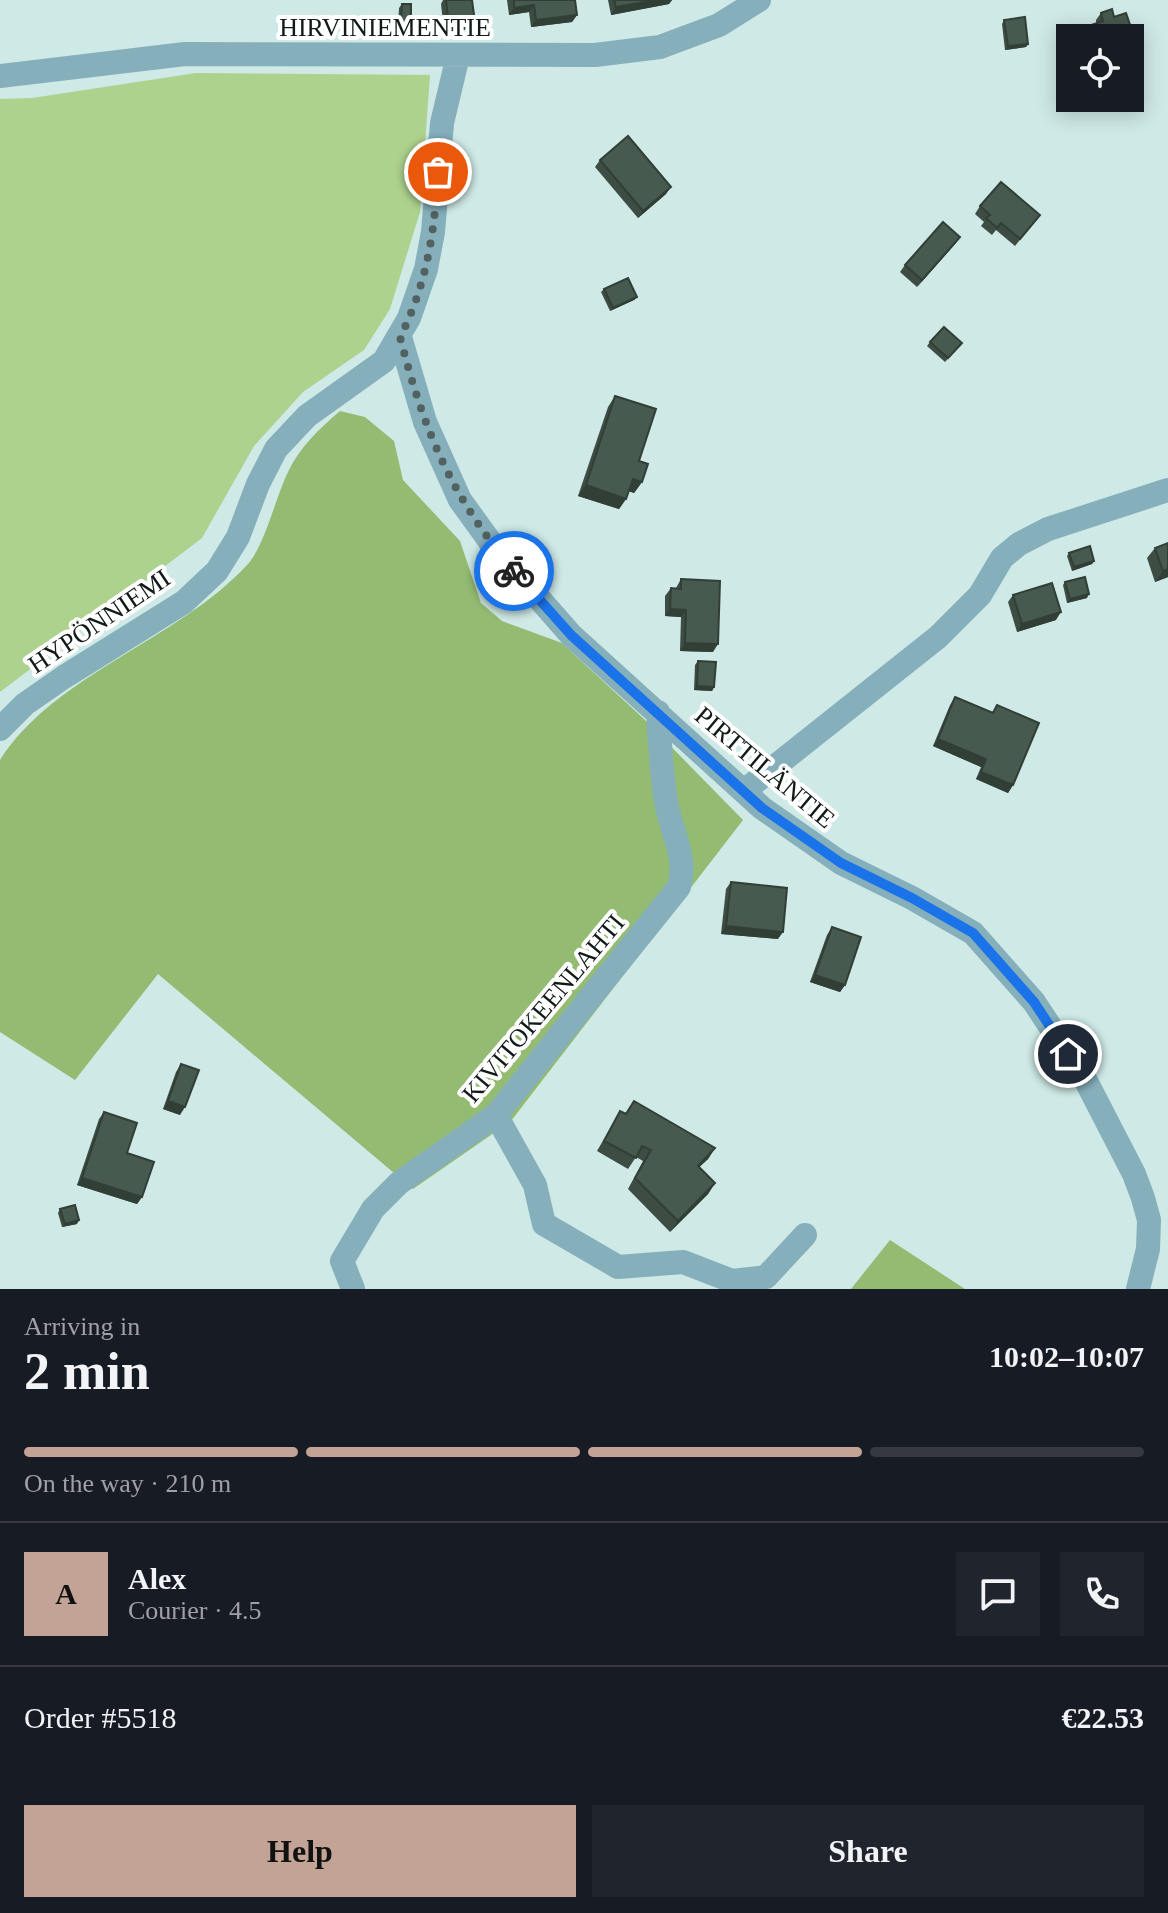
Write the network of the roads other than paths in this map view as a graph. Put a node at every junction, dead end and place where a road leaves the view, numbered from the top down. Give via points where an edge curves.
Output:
1 (759, 0) edge
2 (458, 56) junction
3 (0, 76) edge
4 (400, 337) junction
5 (1168, 490) edge
6 (658, 712) junction
7 (0, 729) edge
8 (744, 791) junction
9 (496, 1115) junction
10 (805, 1235) dead end
11 (760, 1283) edge
12 (353, 1289) edge
13 (1138, 1289) edge

1 - 2 street, HIRVINIEMENTIE via 719,25 660,47 595,55
2 - 3 street, HIRVINIEMENTIE via 185,54
2 - 4 street, HYPÖNNIEMI via 442,123 426,269
4 - 6 street, PIRTTILÄNTIE via 436,449 474,521 571,635
4 - 7 street, HYPÖNNIEMI via 384,361 307,416 276,449 238,537 217,571 184,602 64,677
5 - 8 street via 1076,519 1019,544 1002,558 980,595 938,637
6 - 8 street, PIRTTILÄNTIE
6 - 9 street, KIVITOKEENLAHTI via 665,800 681,851 679,887
8 - 13 street, PIRTTILÄNTIE via 841,863 973,933 1034,1002 1086,1081 1143,1198 1148,1249
9 - 11 street via 535,1185 544,1224 618,1267 683,1262 732,1281
9 - 12 street, KIVITOKEENLAHTI via 399,1183 373,1209 342,1261
10 - 11 street

